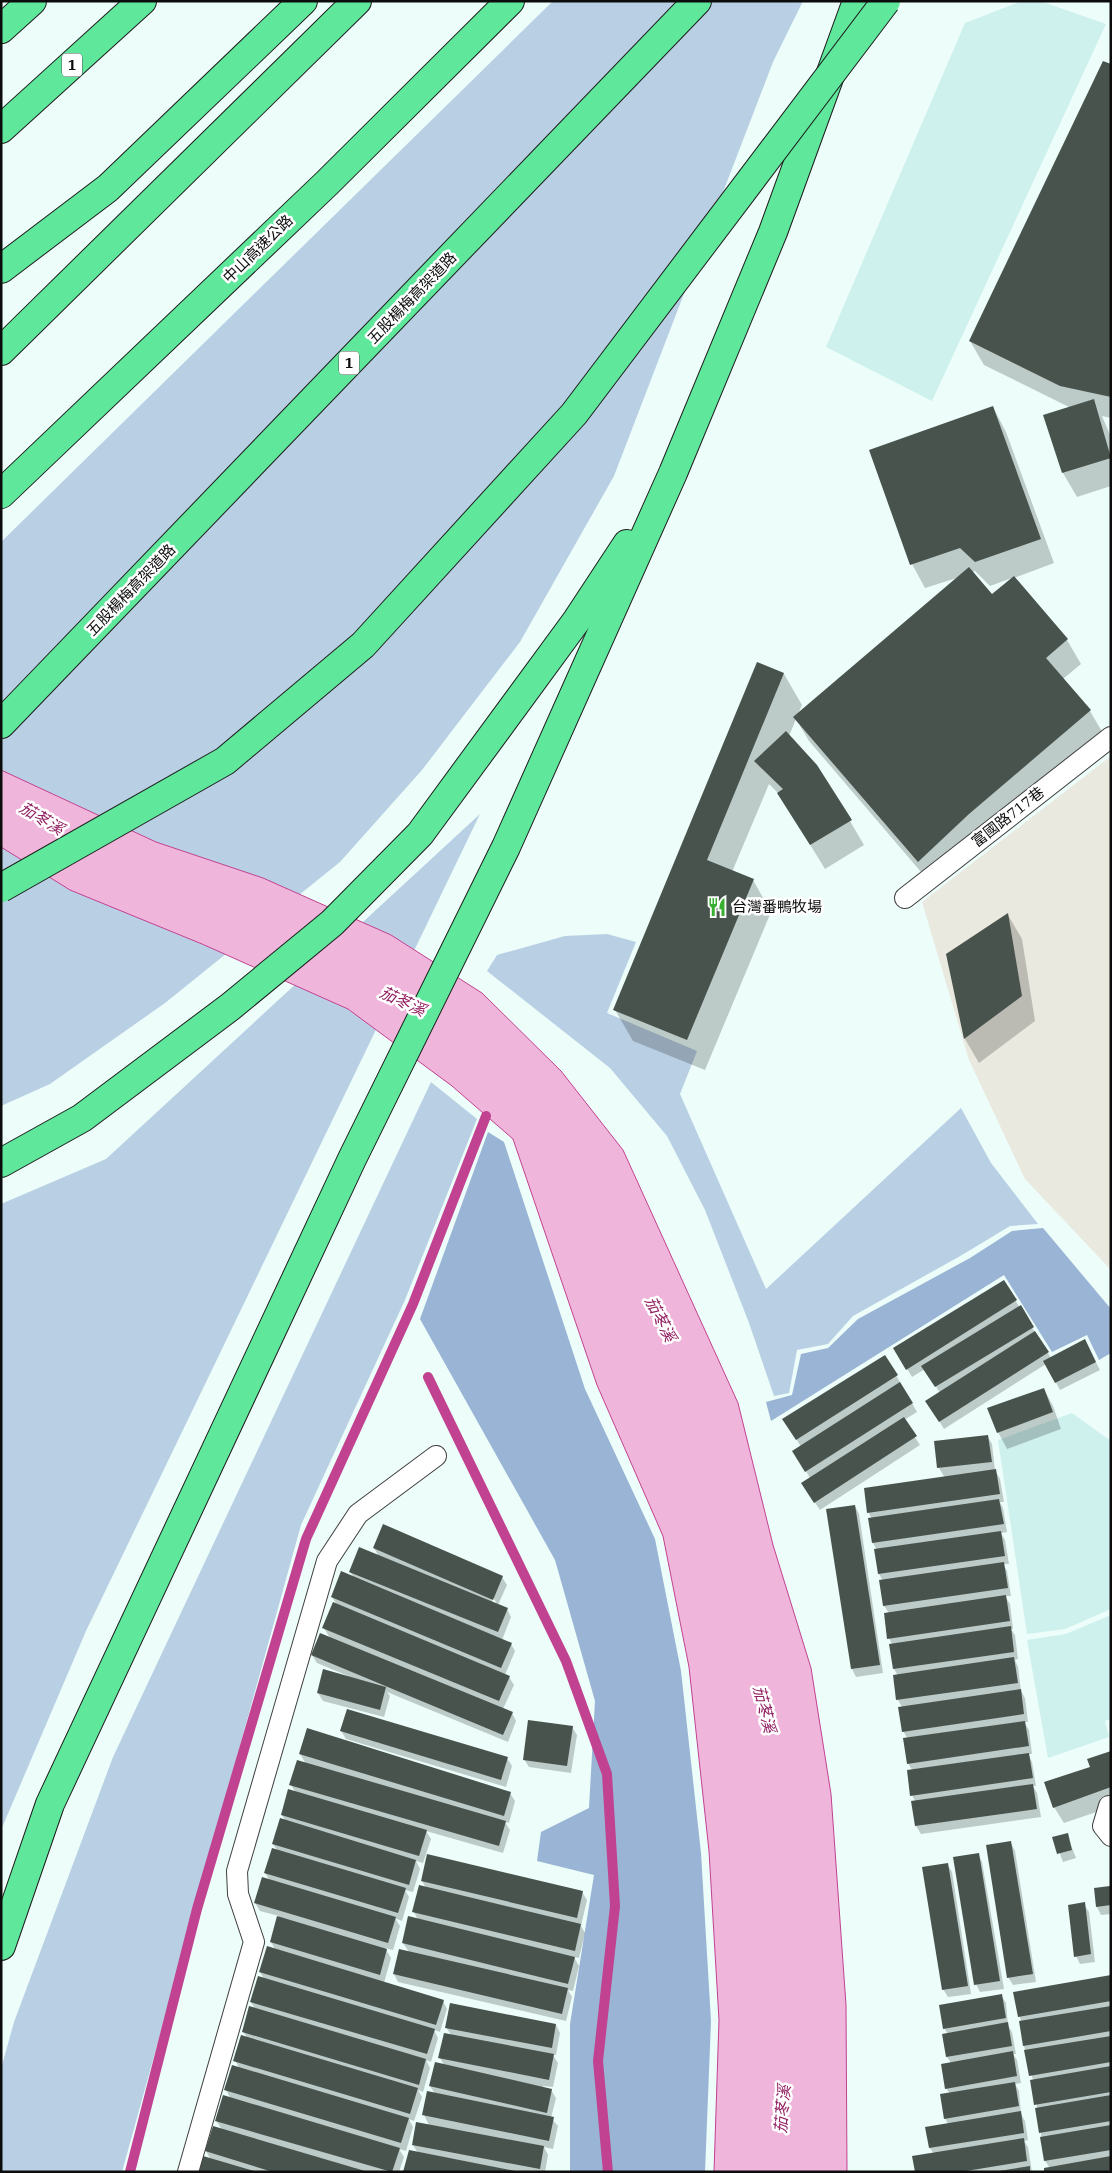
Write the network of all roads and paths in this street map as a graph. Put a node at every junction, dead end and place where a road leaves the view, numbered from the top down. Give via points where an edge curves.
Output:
1 (32, 1) edge
2 (142, 1) edge
3 (302, 1) edge
4 (357, 1) edge
5 (510, 1) edge
6 (697, 1) edge
7 (857, 1) edge
8 (886, 1) edge
9 (1, 29) edge
10 (1, 129) edge
11 (1, 270) edge
12 (1, 351) edge
13 (673, 473) junction
14 (1, 494) edge
15 (1, 724) edge
16 (1111, 737) edge
17 (1, 888) edge
18 (905, 898) dead end
19 (1, 1163) edge
20 (436, 1456) dead end
21 (1111, 1806) edge
22 (1111, 1836) edge
23 (1, 1946) edge
24 (188, 2172) edge

1 - 9 highway
2 - 10 highway, 1
3 - 11 highway via 108,188
4 - 12 highway
5 - 14 highway, 中山高速公路 via 328,183
6 - 15 highway, 五股楊梅高架道路 / 1
7 - 13 highway via 773,232
8 - 17 highway, bridge via 574,414 363,645 225,761
13 - 19 highway via 577,620 420,834 332,923 230,1007 82,1118
13 - 23 highway via 506,847 352,1159 50,1804
16 - 18 lane, 富國路717巷
20 - 24 lane via 358,1514 327,1561 237,1871 238,1894 254,1942
21 - 22 lane via 1104,1826

